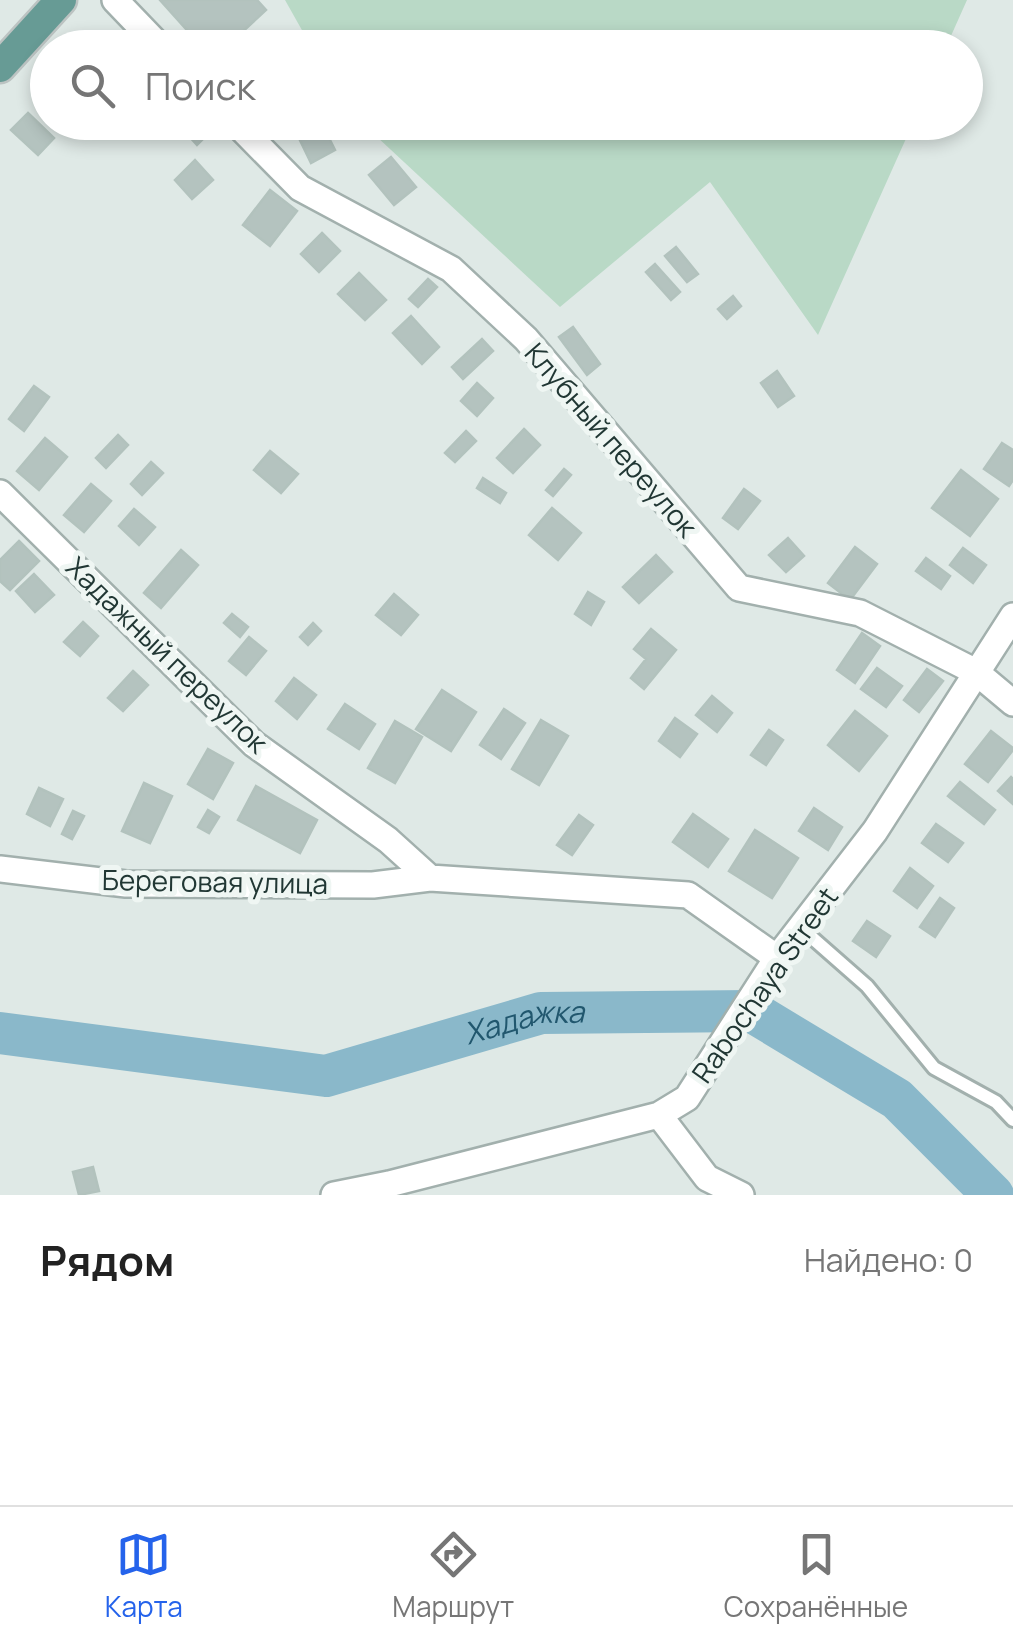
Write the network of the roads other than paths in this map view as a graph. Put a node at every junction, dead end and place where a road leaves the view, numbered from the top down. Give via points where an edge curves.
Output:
1 (60, 0) edge
2 (114, 0) edge
3 (33, 30) edge
4 (144, 30) edge
5 (30, 33) edge
6 (0, 66) edge
7 (253, 140) edge
8 (0, 493) edge
9 (1013, 616) edge
10 (976, 672) junction
11 (1013, 703) edge
12 (0, 869) edge
13 (430, 878) junction
14 (801, 928) junction
15 (777, 958) junction
16 (659, 1116) junction
17 (1013, 1120) edge
18 (389, 1189) edge
19 (334, 1195) edge
20 (741, 1195) edge

1 - 3 main road
2 - 4 street
5 - 6 main road
7 - 10 street, Клубный переулок via 300,188 450,269 526,339 739,588 860,614
8 - 13 street, Хадажный переулок via 254,744
9 - 10 street, Rabochaya Street
10 - 11 street, Клубный переулок
10 - 14 street, Rabochaya Street via 875,830
12 - 13 street, Береговая улица via 126,884 373,885
13 - 15 street via 688,895
14 - 15 street, Rabochaya Street
14 - 17 lane via 867,986 934,1068 996,1102
15 - 16 street, Rabochaya Street via 687,1098
16 - 18 street, Rabochaya Street
16 - 20 street via 707,1178
18 - 19 street, Rabochaya Street

